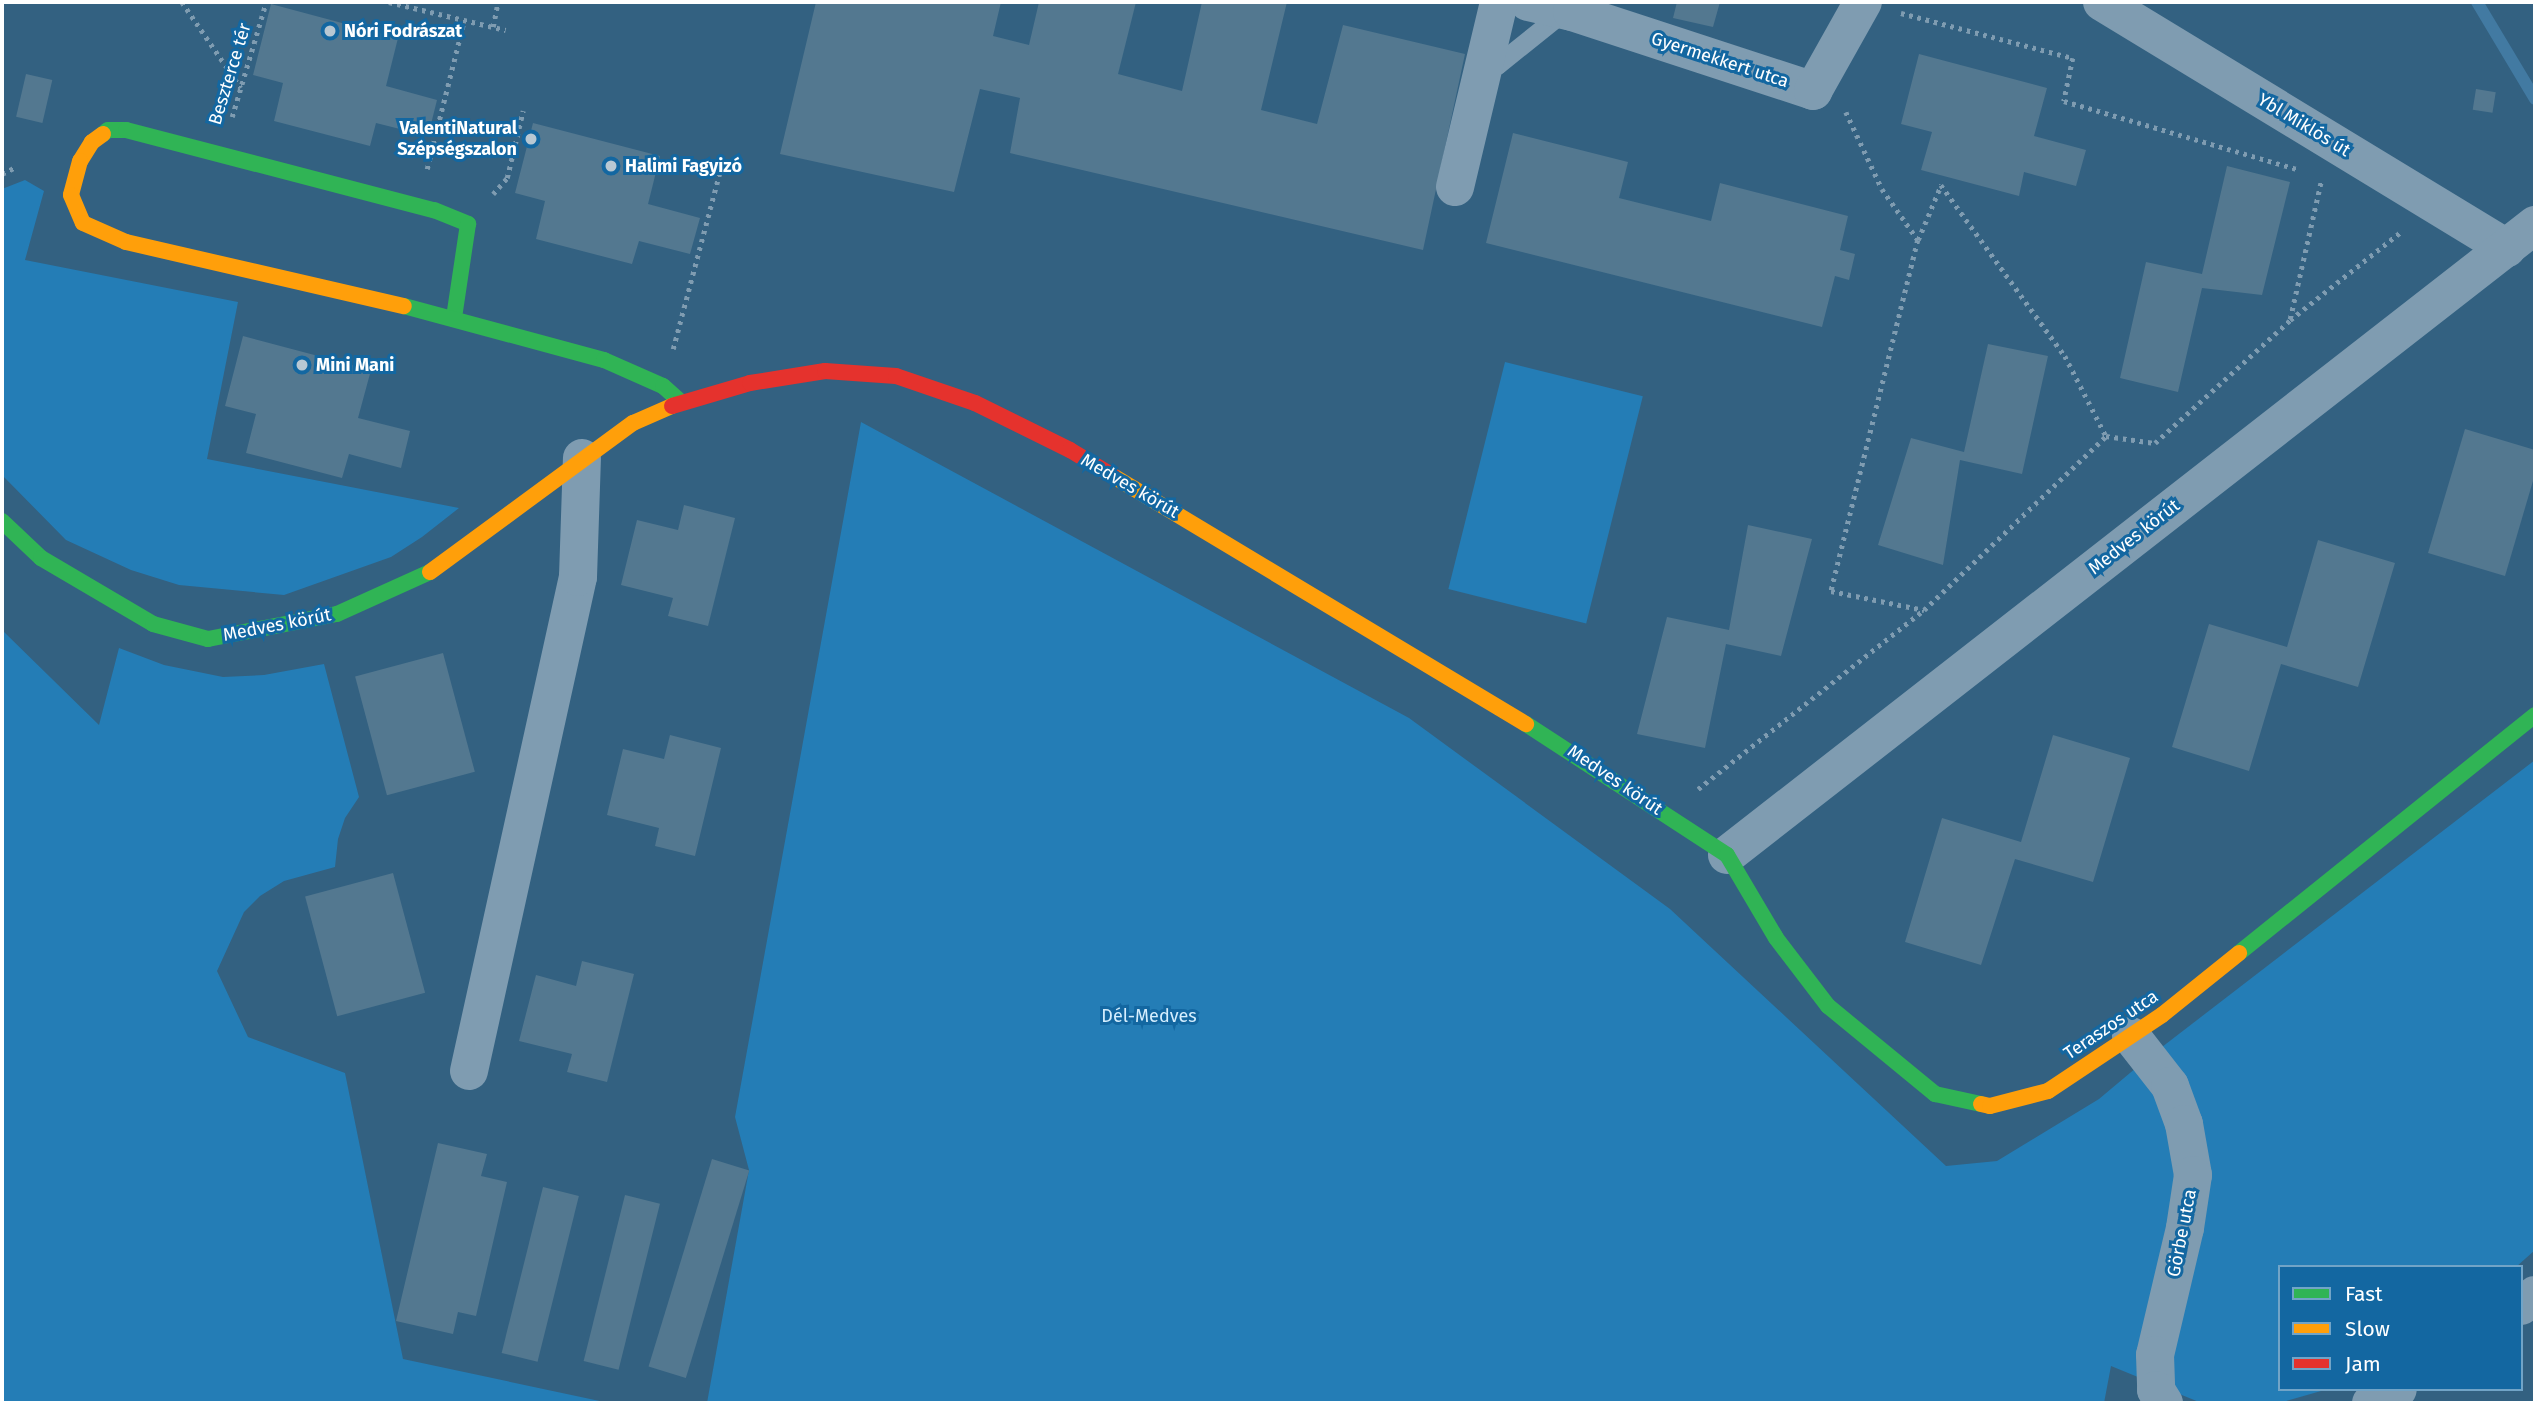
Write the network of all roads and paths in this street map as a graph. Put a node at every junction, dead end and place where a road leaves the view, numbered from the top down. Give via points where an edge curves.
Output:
1 (181, 2) edge
2 (266, 2) edge
3 (389, 2) edge
4 (499, 2) edge
5 (1499, 2) edge
6 (1528, 2) edge
7 (1863, 2) edge
8 (2102, 2) edge
9 (1572, 12) junction
10 (464, 20) junction
11 (493, 27) junction
12 (506, 30) dead end
13 (1483, 67) junction
14 (241, 89) junction
15 (1813, 91) junction
16 (523, 111) dead end
17 (220, 155) junction
18 (723, 160) dead end
19 (2329, 160) junction
20 (14, 168) dead end
21 (2, 174) edge
22 (1455, 187) dead end
23 (2435, 205) junction
24 (418, 206) junction
25 (468, 224) junction
26 (2521, 237) edge
27 (1918, 240) junction
28 (454, 318) junction
29 (2290, 320) junction
30 (663, 386) junction
31 (681, 402) junction
32 (2106, 436) junction
33 (582, 458) junction
34 (2, 522) edge
35 (1924, 610) junction
36 (2535, 715) edge
37 (1663, 813) junction
38 (1727, 855) junction
39 (2132, 1036) junction
40 (469, 1071) dead end
41 (2394, 1391) edge
42 (2163, 1403) edge
43 (2371, 1403) edge

1 - 14 path
2 - 14 path, Beszterce tér
3 - 10 path
4 - 11 path
5 - 13 street
6 - 9 street, Gyermekkert utca
7 - 15 street
7 - 19 path via 2073,58 2064,101
8 - 19 street, Ybl Miklós út
9 - 13 lane via 1557,17 1497,65
9 - 15 street, Gyermekkert utca
10 - 11 path
10 - 24 path
11 - 12 path
13 - 22 street
14 - 17 path, Beszterce tér
15 - 27 path via 1848,113 1882,189
16 - 25 path via 507,178
17 - 24 street
17 - 28 street via 126,130 108,130 92,142 80,161 71,195 83,223 126,242
18 - 30 path
19 - 23 street, Ybl Miklós út
19 - 29 path
20 - 21 path
23 - 26 street, Ybl Miklós út
23 - 29 path
24 - 25 street
25 - 28 street
26 - 38 street, Medves körút
27 - 32 path via 1941,185 2065,356
27 - 35 path via 1831,591
28 - 30 street via 604,360
29 - 32 path via 2155,443
30 - 31 street
31 - 33 street, Medves körút via 633,423
31 - 37 street, Medves körút via 750,383 825,372 895,376 975,402 1070,450 1233,545 1573,752
32 - 35 path
33 - 34 street, Medves körút via 510,516 426,574 337,614 208,639 153,624 103,596 41,558
33 - 40 street via 578,577
35 - 37 path
36 - 39 street, Teraszos utca
37 - 38 street, Medves körút
38 - 39 street, Teraszos utca via 1776,938 1829,1006 1935,1094 1990,1106 2048,1091
39 - 42 street, Görbe utca via 2170,1086 2184,1124 2193,1175 2155,1354 2157,1390
41 - 43 street

